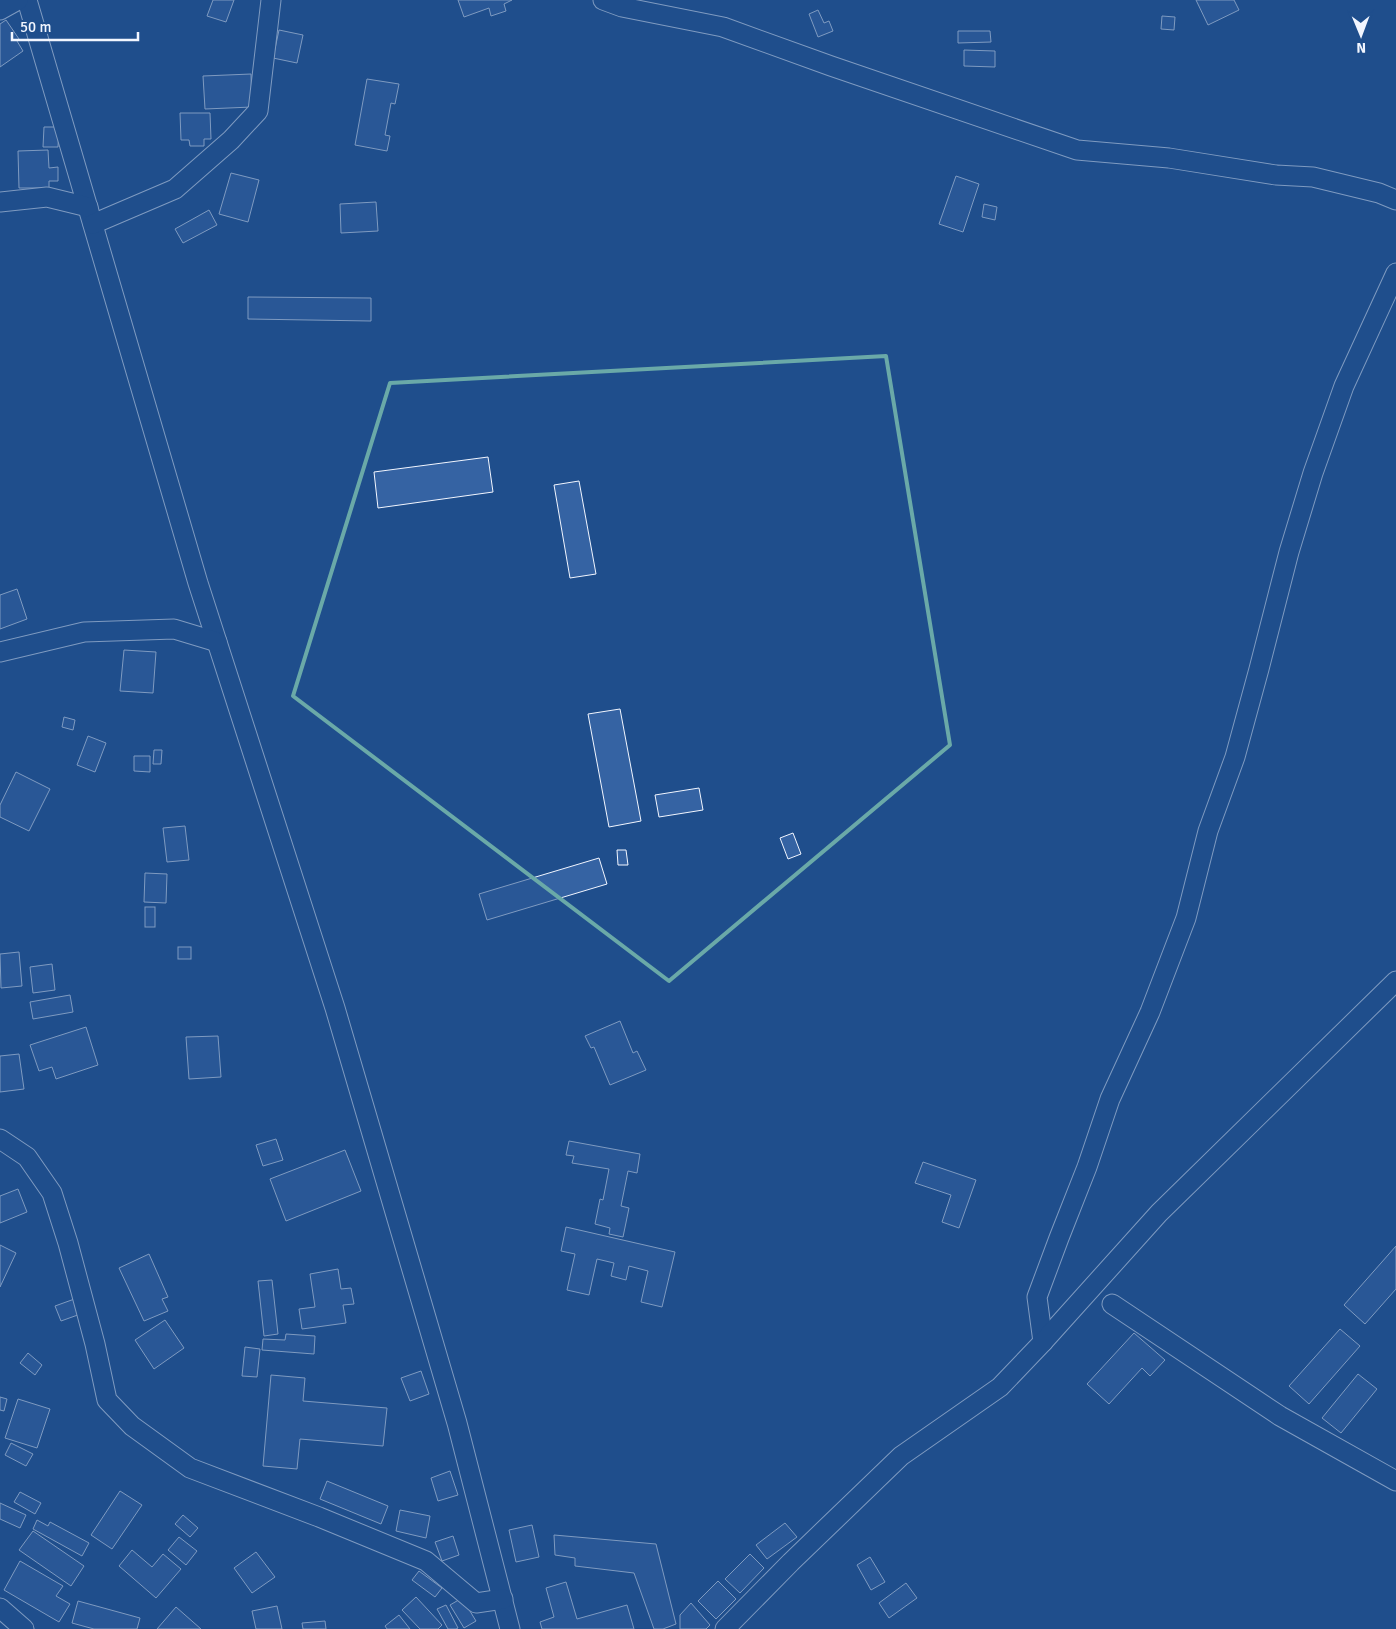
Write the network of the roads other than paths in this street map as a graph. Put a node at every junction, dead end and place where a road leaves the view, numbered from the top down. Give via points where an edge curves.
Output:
1 (18, 0) edge
2 (28, 0) edge
3 (271, 0) edge
4 (603, 0) edge
5 (0, 10) edge
6 (1396, 200) edge
7 (0, 202) edge
8 (90, 215) junction
9 (1396, 273) edge
10 (217, 642) junction
11 (0, 652) edge
12 (1396, 981) edge
13 (0, 1139) edge
14 (1112, 1304) dead end
15 (1044, 1342) junction
16 (1396, 1481) edge
17 (503, 1599) junction
18 (0, 1608) edge
19 (24, 1629) edge
20 (510, 1629) edge
21 (725, 1629) edge

1 - 5 street
2 - 8 street
3 - 8 street via 258,111 231,140 175,189
4 - 6 street via 622,7 723,27 1078,150 1312,177
7 - 8 street via 47,197
8 - 10 street
9 - 15 street via 1344,386 1313,473 1235,757 1208,831 1186,918 1150,1012 1110,1099 1037,1297
10 - 11 street via 174,629 84,632
10 - 17 street via 335,1008 457,1423
12 - 15 street via 1159,1213
13 - 17 street via 27,1157 52,1193 68,1243 107,1400 132,1426 190,1468 426,1561 476,1603
14 - 16 street via 1280,1416
15 - 21 street via 1000,1387 901,1456
17 - 20 street
18 - 19 street

